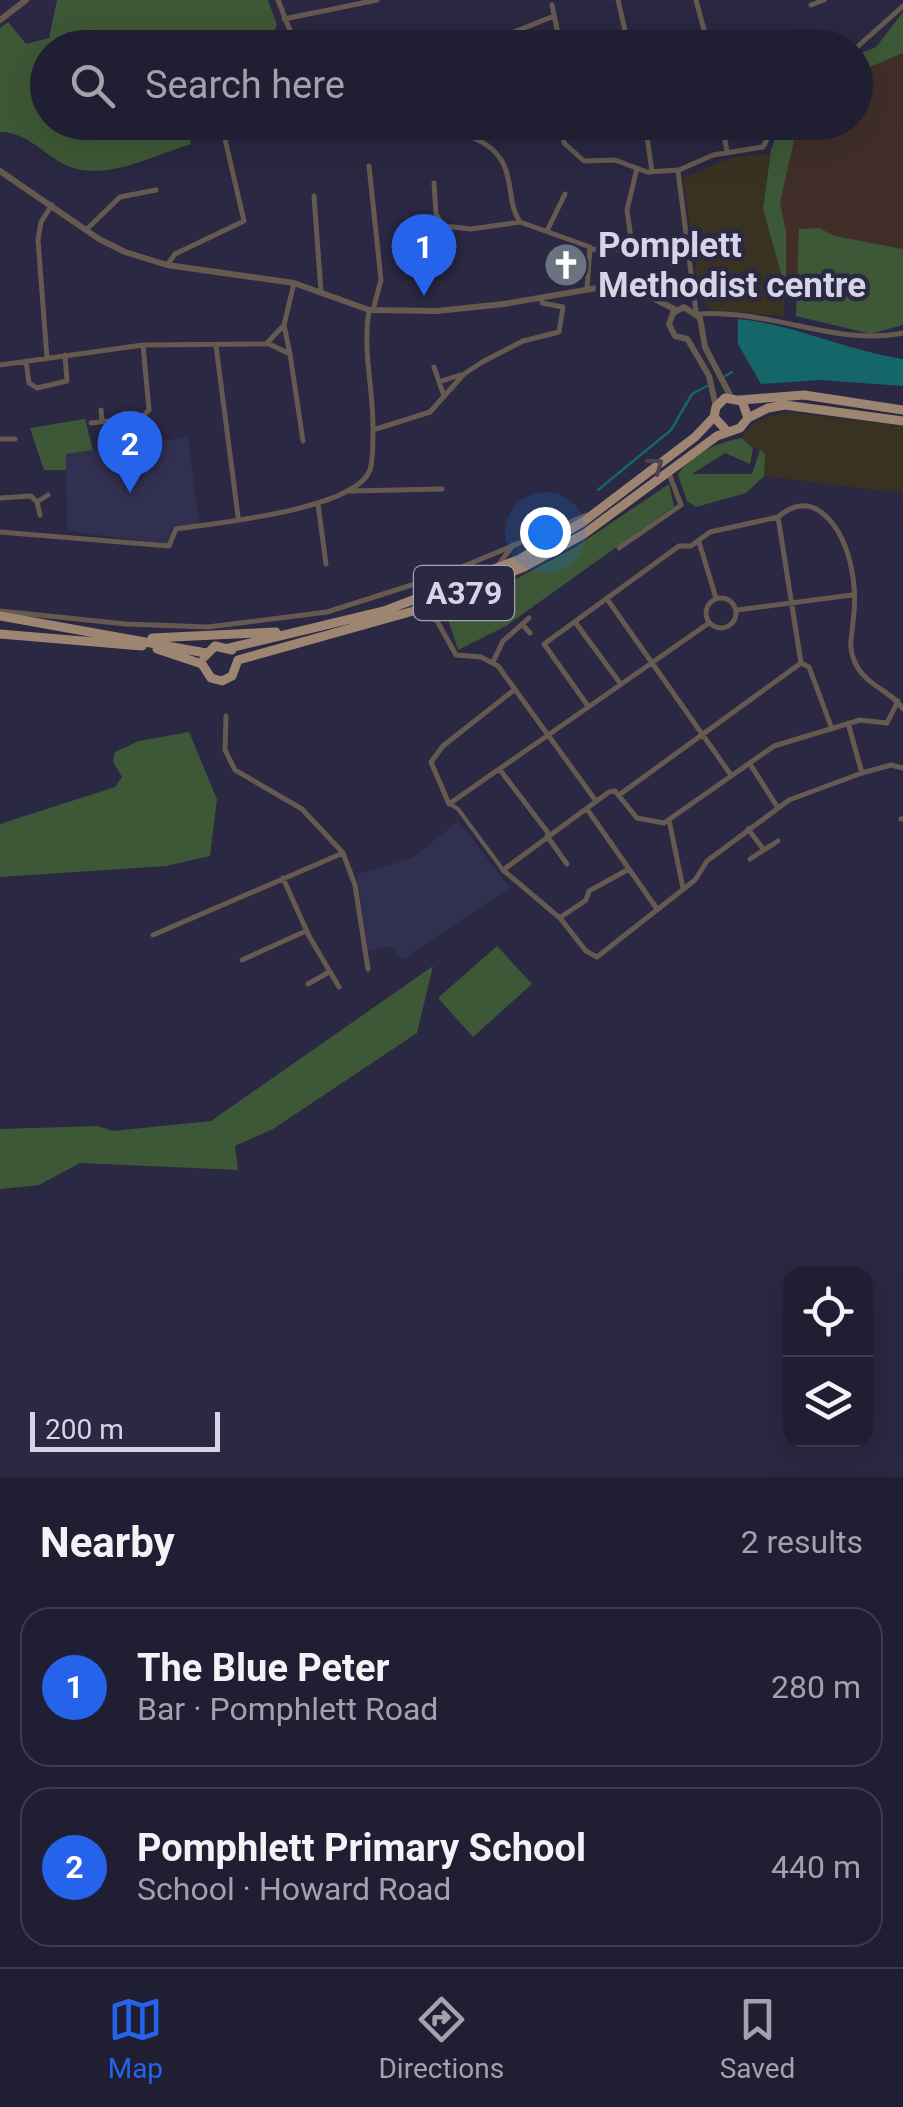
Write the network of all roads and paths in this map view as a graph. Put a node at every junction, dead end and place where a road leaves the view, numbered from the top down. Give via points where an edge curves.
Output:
1 (26, 0) edge
2 (278, 0) edge
3 (377, 0) edge
4 (618, 0) edge
5 (706, 0) edge
6 (824, 0) edge
7 (697, 2) edge
8 (552, 4) dead end
9 (812, 5) dead end
10 (903, 6) edge
11 (554, 16) junction
12 (284, 19) junction
13 (0, 20) edge
14 (289, 30) edge
15 (525, 30) edge
16 (557, 30) edge
17 (625, 30) edge
18 (704, 30) edge
19 (873, 33) edge
20 (225, 140) edge
21 (472, 140) edge
22 (563, 140) edge
23 (648, 140) edge
24 (725, 140) edge
25 (766, 140) edge
26 (727, 152) junction
27 (369, 166) dead end
28 (637, 168) junction
29 (679, 170) junction
30 (0, 171) edge
31 (654, 172) junction
32 (434, 183) dead end
33 (156, 190) dead end
34 (565, 194) dead end
35 (314, 196) dead end
36 (52, 205) junction
37 (520, 222) junction
38 (86, 230) junction
39 (547, 231) junction
40 (591, 249) junction
41 (167, 265) junction
42 (294, 283) junction
43 (588, 288) junction
44 (695, 291) junction
45 (321, 293) junction
46 (542, 299) junction
47 (656, 300) junction
48 (680, 309) junction
49 (371, 310) junction
50 (697, 313) junction
51 (721, 314) junction
52 (670, 319) junction
53 (284, 325) junction
54 (700, 329) junction
55 (903, 332) edge
56 (687, 340) junction
57 (266, 344) junction
58 (143, 345) junction
59 (216, 346) junction
60 (290, 354) junction
61 (65, 355) junction
62 (47, 358) junction
63 (26, 361) junction
64 (0, 365) edge
65 (434, 367) dead end
66 (464, 374) junction
67 (439, 382) junction
68 (444, 396) junction
69 (736, 398) junction
70 (842, 404) junction
71 (101, 410) dead end
72 (903, 410) edge
73 (715, 412) junction
74 (748, 418) junction
75 (903, 421) edge
76 (102, 422) junction
77 (91, 424) dead end
78 (373, 430) junction
79 (727, 430) junction
80 (0, 439) edge
81 (15, 440) dead end
82 (303, 441) dead end
83 (668, 472) junction
84 (442, 488) dead end
85 (350, 491) junction
86 (48, 495) dead end
87 (0, 498) edge
88 (37, 502) junction
89 (318, 504) junction
90 (596, 510) junction
91 (40, 516) dead end
92 (238, 517) junction
93 (778, 517) junction
94 (0, 532) edge
95 (699, 542) junction
96 (514, 544) junction
97 (619, 548) dead end
98 (326, 564) dead end
99 (490, 572) junction
100 (852, 595) junction
101 (716, 598) junction
102 (606, 599) junction
103 (447, 600) junction
104 (794, 604) junction
105 (417, 610) junction
106 (736, 610) junction
107 (2, 614) edge
108 (529, 618) dead end
109 (438, 621) junction
110 (574, 622) junction
111 (709, 623) junction
112 (522, 624) junction
113 (308, 628) junction
114 (530, 633) dead end
115 (0, 634) edge
116 (113, 636) junction
117 (40, 638) junction
118 (229, 648) junction
119 (206, 653) junction
120 (238, 660) junction
121 (651, 660) junction
122 (493, 662) junction
123 (800, 662) junction
124 (202, 664) junction
125 (620, 683) junction
126 (514, 690) junction
127 (898, 701) junction
128 (588, 706) junction
129 (903, 709) edge
130 (226, 716) dead end
131 (848, 723) junction
132 (832, 729) junction
133 (703, 736) junction
134 (546, 737) junction
135 (750, 763) junction
136 (903, 768) edge
137 (500, 770) junction
138 (862, 773) junction
139 (732, 775) junction
140 (619, 795) junction
141 (596, 801) junction
142 (450, 804) junction
143 (586, 808) junction
144 (778, 808) junction
145 (670, 820) junction
146 (748, 829) junction
147 (548, 835) junction
148 (778, 842) dead end
149 (764, 850) junction
150 (343, 854) junction
151 (750, 858) dead end
152 (567, 864) dead end
153 (629, 869) junction
154 (503, 870) junction
155 (286, 877) junction
156 (683, 888) junction
157 (657, 909) junction
158 (560, 918) junction
159 (306, 931) junction
160 (153, 936) dead end
161 (242, 960) dead end
162 (368, 969) dead end
163 (329, 972) junction
164 (308, 984) dead end
165 (339, 988) dead end

1 - 13 street
2 - 12 street
3 - 12 street
4 - 17 street
5 - 7 street
6 - 9 street
7 - 18 street
8 - 11 street
10 - 19 street
11 - 15 street
11 - 16 street
12 - 14 street
20 - 41 street via 244,221 176,254
21 - 37 street via 500,157
22 - 28 street via 579,158
23 - 31 street
24 - 26 street
25 - 26 street
26 - 29 street
27 - 49 street via 381,280
28 - 31 street
28 - 40 street via 628,210 632,246
29 - 31 street
29 - 44 street
30 - 36 street
32 - 37 street via 431,194 443,226
33 - 38 street via 120,198
34 - 39 street
35 - 45 street
36 - 38 street
36 - 62 street via 38,240
37 - 39 street
38 - 41 street
39 - 40 street
40 - 43 street
41 - 42 street
42 - 45 street
42 - 53 street
43 - 46 street
43 - 47 street
44 - 48 street
44 - 50 street
45 - 49 street
46 - 49 street
46 - 66 street via 563,307 559,332 523,341
47 - 48 street
47 - 52 street
48 - 50 street
48 - 52 street
49 - 78 street via 364,346
50 - 51 street
50 - 54 street
51 - 54 street
51 - 55 street via 788,320 868,339
52 - 56 street via 672,333
53 - 57 street
53 - 60 street
54 - 56 street
54 - 69 street
56 - 73 street via 709,376
57 - 59 street
57 - 60 street
58 - 59 street
58 - 61 street
58 - 76 street via 149,410 142,417
59 - 92 street
60 - 82 street
61 - 62 street
61 - 63 street via 67,381 37,388 29,383
62 - 63 street
63 - 64 street
65 - 67 street
66 - 67 street
66 - 68 street
67 - 68 street
68 - 78 street via 430,412
69 - 70 main road, A379 via 804,394
69 - 73 main road, A379
69 - 74 main road
70 - 72 main road, A379
70 - 74 main road, A379 via 785,405
70 - 75 main road, A379
71 - 76 street
73 - 79 main road
90 -> 73 main road, A379 via 695,437
74 - 79 main road, A379
76 - 77 street
78 - 85 street via 370,470
79 - 83 main road, A379
80 - 81 street
83 - 97 street via 680,505
83 - 103 main road, A379 via 556,550
84 - 85 street
85 - 89 street
86 - 88 street
87 - 88 street
88 - 91 street
89 - 92 street
89 - 98 street
90 - 96 street
90 - 99 main road, A379
92 - 94 street via 176,528 169,546
93 - 95 street via 710,532
93 - 100 street via 798,506 826,516 846,548
93 - 104 street
95 - 101 street
95 - 102 street via 679,546
96 - 99 street
96 - 107 street via 365,601 244,625
99 - 113 main road, A379 via 384,611
100 - 104 street
100 - 127 street via 852,657 870,685
101 - 106 street via 730,600
101 - 111 street via 706,610
102 - 110 street
102 - 121 street
103 - 105 main road, A379
103 - 109 street
104 - 106 street
104 - 123 street
105 - 109 street
105 - 120 main road, A379
106 - 111 street via 728,627
107 - 116 main road, A379
107 - 117 main road, A379 via 3,630
108 - 112 street
109 - 122 street via 456,654
110 - 125 street
110 - 128 street via 544,644
111 - 121 street
112 - 114 street
112 - 122 street
113 - 116 main road
113 - 118 main road, A379
115 - 117 main road, A379
116 - 119 main road, A379
117 - 124 main road, A379 via 138,646
118 - 119 main road, A379
118 - 120 main road
119 - 124 main road
120 - 124 main road, A379 via 236,672 222,681 206,674
121 - 125 street
121 - 133 street
122 - 126 street
123 - 132 street via 809,667
123 - 133 street
125 - 128 street
126 - 134 street
126 - 142 street via 430,762
127 - 129 street
127 - 131 street via 887,723
128 - 134 street
130 - 150 street via 225,750 235,770 302,809
131 - 132 street
131 - 138 street
132 - 135 street via 774,746
133 - 139 street
133 - 140 street
134 - 137 street
134 - 141 street
135 - 139 street
135 - 144 street
136 - 138 street
137 - 142 street
137 - 147 street
138 - 144 street
139 - 145 street
140 - 141 street via 609,792
140 - 145 street via 634,816
141 - 143 street
142 - 154 street
143 - 147 street
143 - 153 street
144 - 146 street
145 - 156 street
146 - 149 street
146 - 156 street via 706,860
147 - 152 street
147 - 154 street
148 - 149 street
149 - 151 street
150 - 155 street
150 - 162 street via 356,885
153 - 157 street
153 - 158 street via 589,891
154 - 158 street
155 - 159 street
155 - 160 street
156 - 157 street
157 - 158 street via 597,957
159 - 161 street
159 - 163 street
163 - 164 street
163 - 165 street

